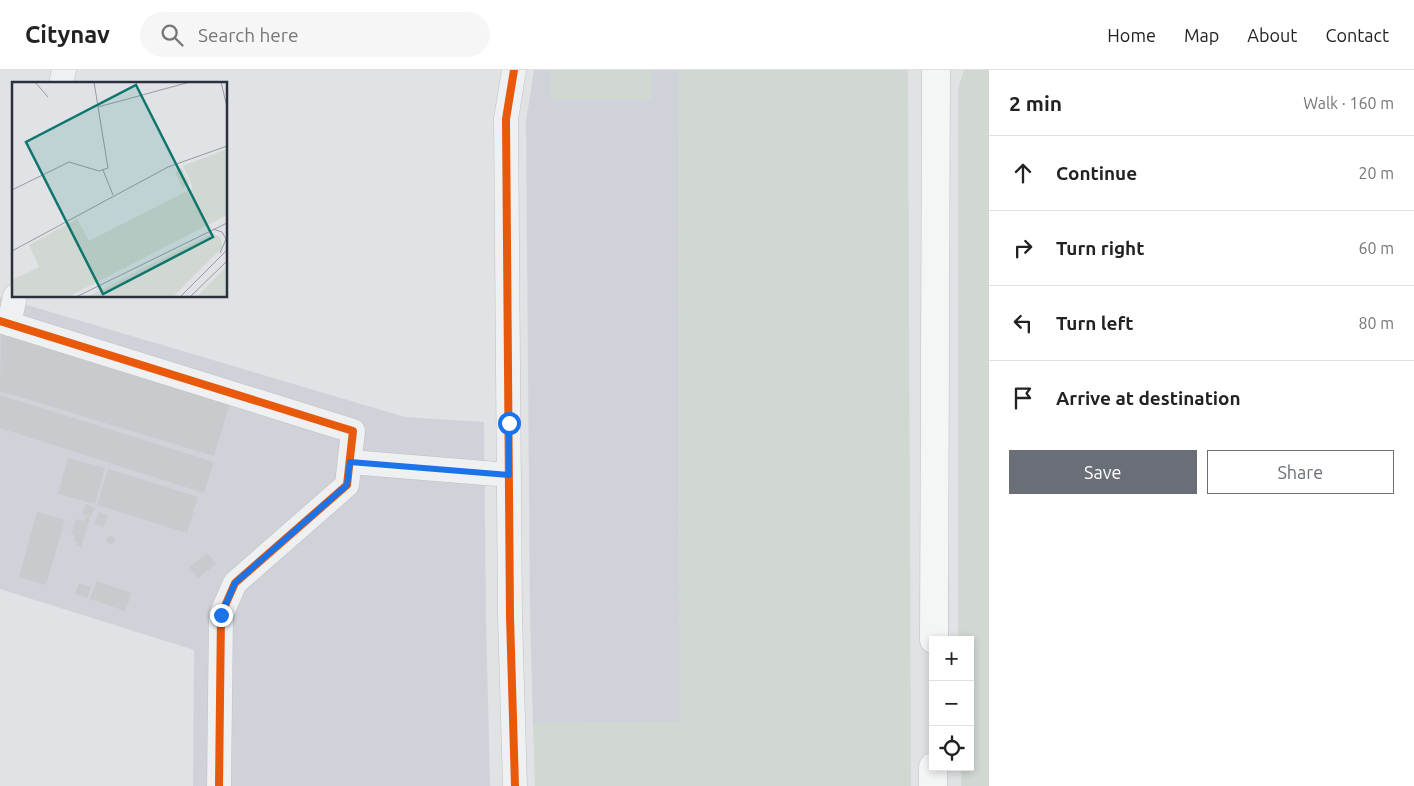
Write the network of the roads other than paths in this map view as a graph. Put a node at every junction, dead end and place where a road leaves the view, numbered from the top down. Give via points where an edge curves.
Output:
1 (514, 70) edge
2 (936, 74) edge
3 (14, 298) edge
4 (4, 322) edge
5 (350, 462) junction
6 (509, 475) junction
7 (934, 636) edge
8 (934, 771) edge
9 (219, 786) edge
10 (515, 786) edge
11 (933, 786) edge

1 - 6 street via 506,119
2 - 7 main road
3 - 4 street
4 - 5 street via 353,431
5 - 6 street
5 - 9 street via 347,485 235,583 221,615
6 - 10 street
8 - 11 main road

